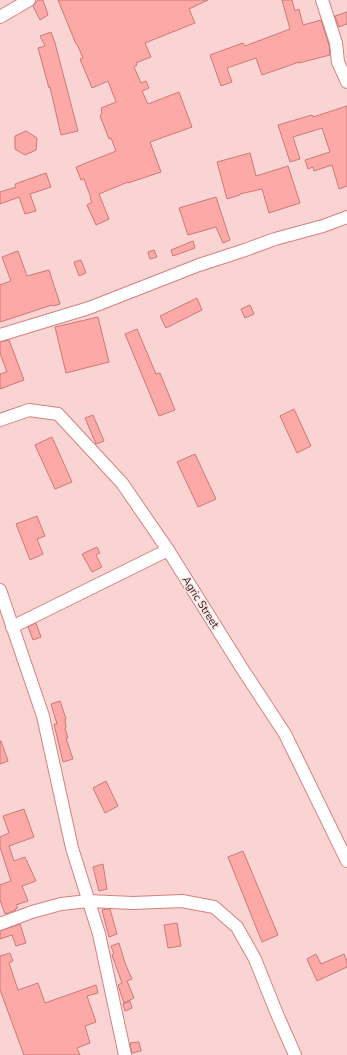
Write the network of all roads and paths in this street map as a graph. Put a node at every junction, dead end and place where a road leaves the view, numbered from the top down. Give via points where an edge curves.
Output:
1 (29, 0) edge
2 (322, 0) edge
3 (0, 17) edge
4 (347, 82) edge
5 (347, 217) edge
6 (0, 336) edge
7 (0, 420) edge
8 (168, 550) junction
9 (0, 590) edge
10 (12, 627) junction
11 (347, 861) edge
12 (88, 901) junction
13 (0, 924) edge
14 (125, 1055) edge
15 (295, 1055) edge

1 - 3 street
2 - 4 street via 336,43 338,62
5 - 6 street via 199,265 89,308
7 - 8 street, Agric Street via 29,410 58,414 122,483
8 - 10 street
8 - 11 street, Agric Street via 285,734
9 - 10 street
10 - 12 street via 43,716 72,848
12 - 13 street via 61,904
12 - 14 street via 99,934
12 - 15 street via 182,901 214,906 237,927 255,959

